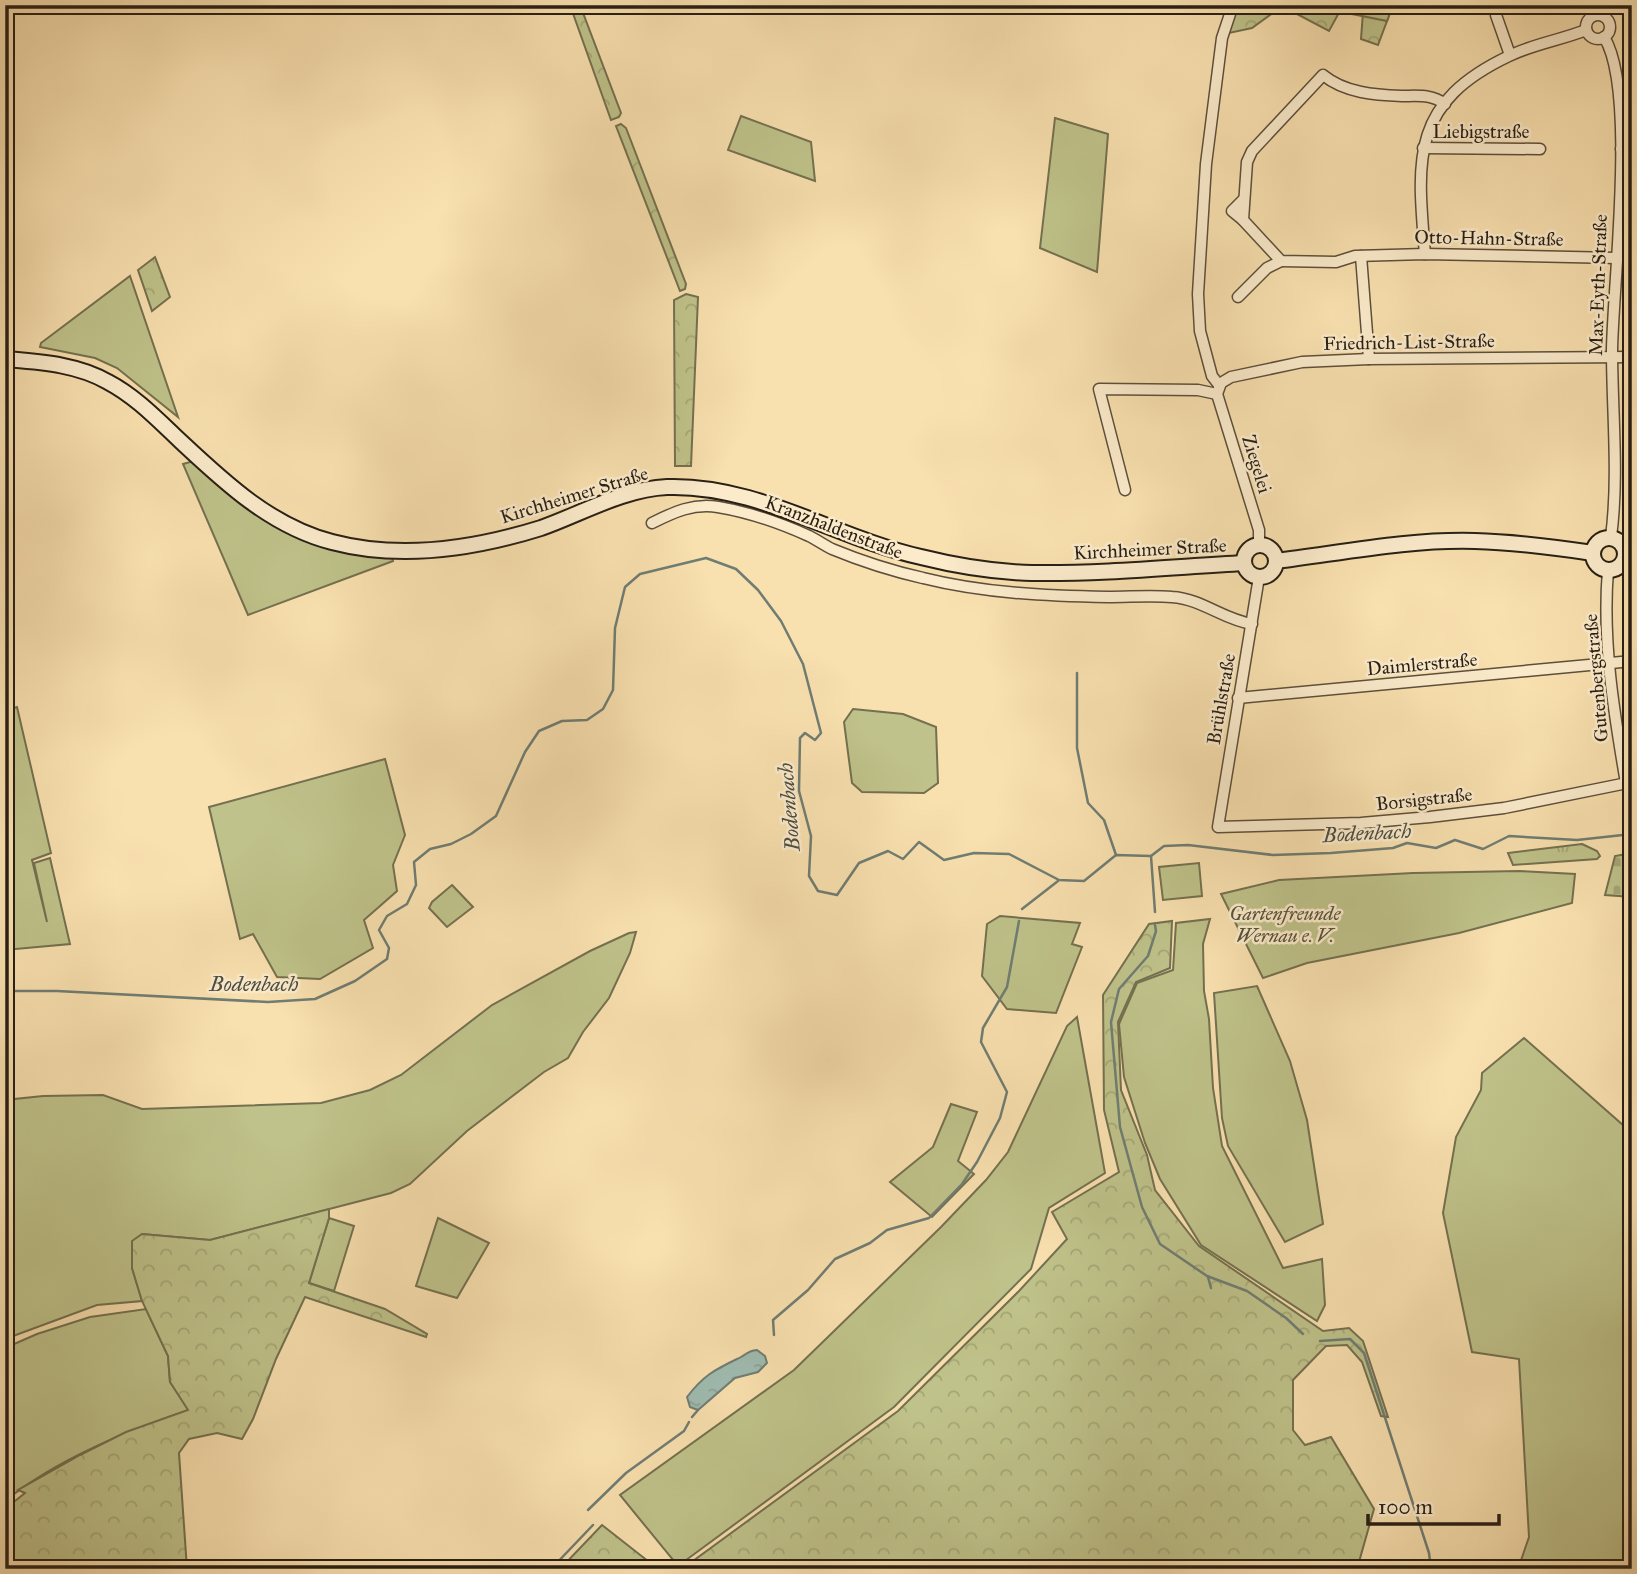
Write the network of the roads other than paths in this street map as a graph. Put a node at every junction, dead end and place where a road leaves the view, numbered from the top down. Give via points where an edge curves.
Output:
1 (1233, 5) edge
2 (1496, 5) edge
3 (1600, 10) edge
4 (1586, 30) junction
5 (1604, 37) junction
6 (1510, 55) junction
7 (1445, 104) junction
8 (1423, 148) junction
9 (1626, 148) edge
10 (1540, 149) dead end
11 (1425, 254) junction
12 (1361, 256) junction
13 (1617, 258) junction
14 (1281, 261) junction
15 (1238, 297) dead end
16 (1632, 357) edge
17 (1612, 358) junction
18 (5, 359) edge
19 (1369, 359) junction
20 (1218, 390) junction
21 (1125, 489) dead end
22 (652, 523) dead end
23 (1611, 537) junction
24 (1259, 545) junction
25 (1592, 553) junction
26 (1628, 557) edge
27 (1276, 561) junction
28 (1244, 563) junction
29 (1608, 570) junction
30 (1259, 577) junction
31 (1252, 624) junction
32 (1632, 661) edge
33 (1608, 664) junction
34 (1238, 698) junction
35 (1629, 783) edge
36 (1218, 827) joint

1 - 20 street, Ziegelei via 1222,38 1206,164 1198,302 1200,331
2 - 6 street
3 - 4 street via 1590,18
3 - 5 street via 1609,24
4 - 5 street via 1592,38
4 - 6 street
5 - 9 street, Max-Eyth-Straße via 1616,69
6 - 7 street via 1458,88
7 - 8 street via 1434,118
7 - 14 street via 1432,96 1359,92 1323,75 1247,162 1243,220
8 - 10 street, Liebigstraße
8 - 11 street via 1420,183
9 - 13 street, Max-Eyth-Straße
11 - 12 street, Otto-Hahn-Straße
11 - 13 street, Otto-Hahn-Straße
12 - 14 street, Otto-Hahn-Straße via 1336,262
12 - 19 street
13 - 17 street, Max-Eyth-Straße
14 - 15 street via 1267,268
16 - 17 street, Friedrich-List-Straße
17 - 19 street, Friedrich-List-Straße
17 - 23 street, Max-Eyth-Straße via 1615,508
18 - 28 main road, Kirchheimer Straße via 61,366 108,381 261,510 313,537 360,548 400,551 470,544 541,528 631,495 690,487 740,495 916,556 991,570 1072,572
19 - 20 street, Friedrich-List-Straße via 1279,366 1231,377
20 - 21 street via 1099,390
20 - 24 street, Ziegelei via 1259,530
22 - 31 street, Kranzhaldenstraße via 691,506 715,507 752,514 830,548 926,579 1024,593 1172,597 1198,602
23 - 25 main road via 1600,540
23 - 26 main road via 1620,541
24 - 27 main road via 1270,549
24 - 28 main road via 1247,551
25 - 27 main road via 1473,541
25 - 29 main road via 1597,565
26 - 29 main road
27 - 30 main road via 1271,573
28 - 30 main road via 1247,571
29 - 33 street, Gutenbergstraße
30 - 31 street, Brühlstraße
31 - 34 street, Brühlstraße
32 - 33 street, Daimlerstraße
33 - 34 street, Daimlerstraße
33 - 35 street, Gutenbergstraße
34 - 36 street, Brühlstraße
35 - 36 street, Borsigstraße via 1504,808 1395,821

